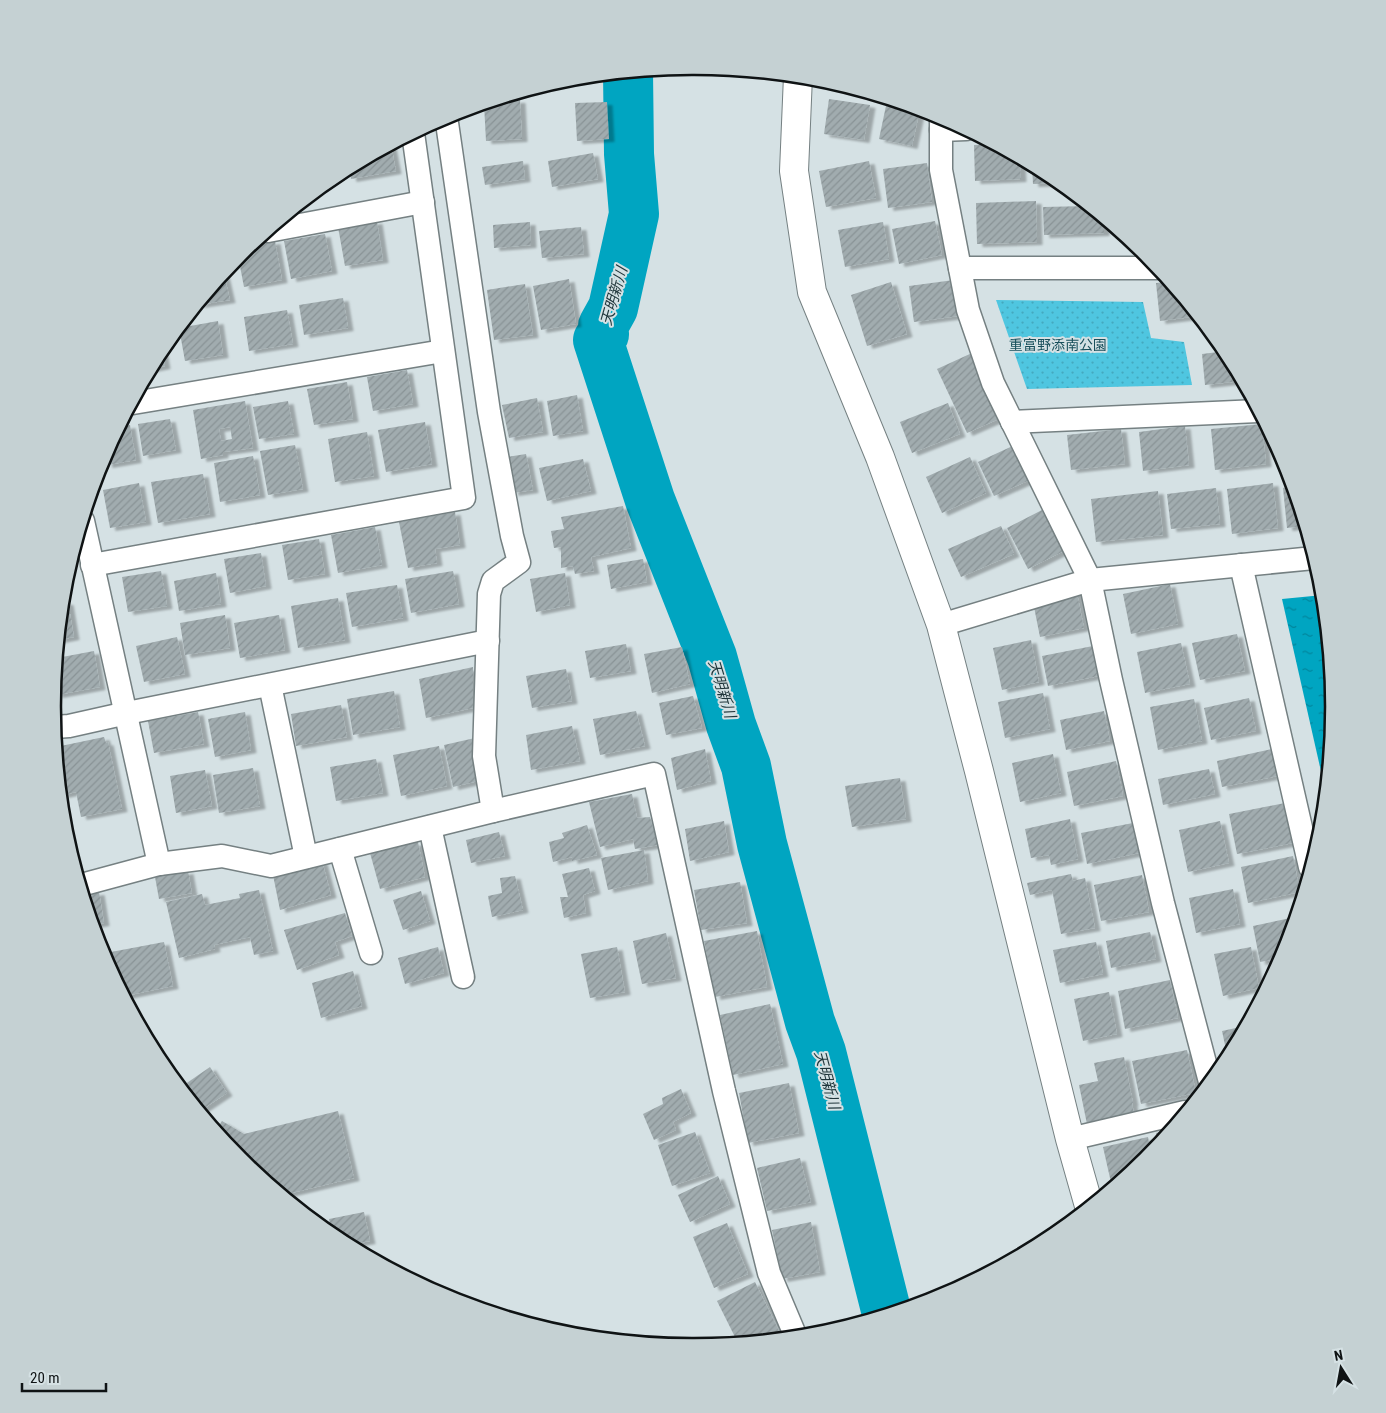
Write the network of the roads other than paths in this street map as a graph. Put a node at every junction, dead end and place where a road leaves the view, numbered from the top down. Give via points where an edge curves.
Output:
1 (798, 84) edge
2 (447, 125) edge
3 (941, 126) edge
4 (414, 140) edge
5 (423, 202) junction
6 (280, 229) edge
7 (960, 268) junction
8 (1147, 268) edge
9 (443, 351) junction
10 (141, 401) edge
11 (1251, 411) edge
12 (1012, 422) junction
13 (86, 534) edge
14 (1307, 559) edge
15 (92, 565) junction
16 (1241, 565) junction
17 (1090, 580) junction
18 (941, 625) junction
19 (488, 641) junction
20 (270, 686) junction
21 (127, 713) junction
22 (62, 727) edge
23 (493, 811) junction
24 (430, 827) junction
25 (340, 849) junction
26 (1307, 854) edge
27 (306, 857) junction
28 (159, 864) junction
29 (87, 883) edge
30 (371, 953) dead end
31 (463, 977) dead end
32 (1207, 1072) edge
33 (1175, 1114) edge
34 (1070, 1139) junction
35 (1088, 1200) edge
36 (793, 1330) edge

1 - 18 street via 794,171 812,292 880,457
2 - 19 street via 489,412 519,562 493,580 489,594
3 - 7 street via 941,170
4 - 5 street
5 - 6 street
5 - 9 street
7 - 8 street
7 - 12 street via 977,338 993,383
9 - 10 street
9 - 15 street via 464,498
11 - 12 street
12 - 17 street
13 - 15 street
14 - 16 street
15 - 21 street
16 - 17 street
16 - 26 street
17 - 18 street
17 - 32 street via 1163,903
18 - 34 street
19 - 20 street
19 - 23 street via 484,756
20 - 21 street
20 - 27 street
21 - 22 street
21 - 28 street
23 - 24 street
23 - 36 street via 654,774 724,1091 769,1273
24 - 25 street
24 - 31 street
25 - 27 street
25 - 30 street
27 - 28 street via 271,866 222,856
28 - 29 street
33 - 34 street
34 - 35 street

